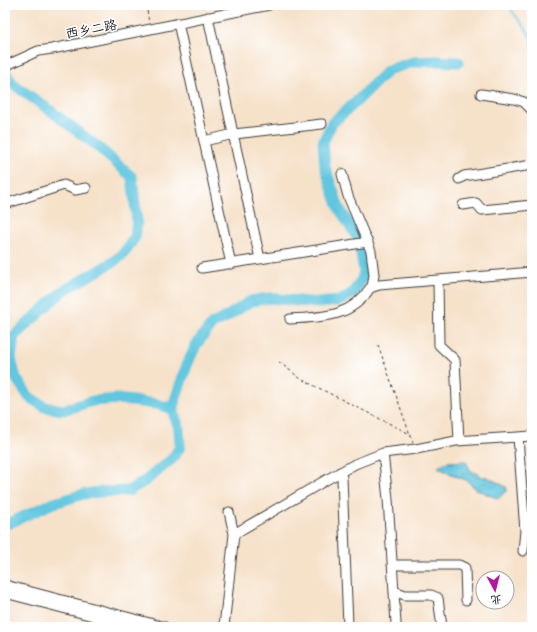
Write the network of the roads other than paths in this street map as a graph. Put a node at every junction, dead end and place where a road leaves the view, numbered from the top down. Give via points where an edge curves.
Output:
1 (269, 5) edge
2 (208, 16) junction
3 (178, 23) junction
4 (8, 64) edge
5 (481, 94) dead end
6 (532, 110) edge
7 (322, 124) dead end
8 (234, 134) junction
9 (204, 141) junction
10 (532, 165) edge
11 (342, 174) dead end
12 (459, 179) dead end
13 (86, 188) dead end
14 (5, 204) edge
15 (463, 205) dead end
16 (532, 205) edge
17 (368, 242) junction
18 (260, 259) junction
19 (231, 264) junction
20 (202, 268) dead end
21 (532, 272) edge
22 (438, 280) junction
23 (372, 287) junction
24 (290, 319) dead end
25 (532, 436) edge
26 (518, 437) junction
27 (459, 441) junction
28 (383, 453) junction
29 (340, 472) junction
30 (228, 512) dead end
31 (528, 532) edge
32 (234, 534) junction
33 (523, 551) dead end
34 (392, 565) junction
35 (5, 585) edge
36 (394, 591) junction
37 (5, 593) edge
38 (466, 600) dead end
39 (396, 624) dead end
40 (135, 627) edge
41 (165, 627) edge
42 (224, 627) edge
43 (349, 627) edge
44 (442, 627) edge

1 - 2 street, 西乡二路
2 - 3 street, 西乡二路
2 - 8 street
3 - 4 street, 西乡二路 via 38,51
3 - 9 street
5 - 6 street via 524,102
7 - 8 street
8 - 9 street
8 - 18 street
9 - 19 street
10 - 12 street via 464,176
11 - 17 street via 348,196
13 - 14 street via 75,190 64,185
15 - 16 street via 476,203 482,210
17 - 18 street
17 - 23 street via 372,251
18 - 19 street
19 - 20 street
21 - 22 street
22 - 23 street
22 - 27 street via 439,345 455,360
23 - 24 street via 353,306 331,316
25 - 26 street
26 - 27 street
26 - 31 street
27 - 28 street
28 - 29 street
28 - 34 street
29 - 32 street
29 - 43 street
30 - 32 street
31 - 33 street
32 - 42 street
34 - 36 street
34 - 38 street via 459,565 465,568
35 - 41 street
36 - 39 street
36 - 44 street via 405,595 431,595 438,598
37 - 40 street

